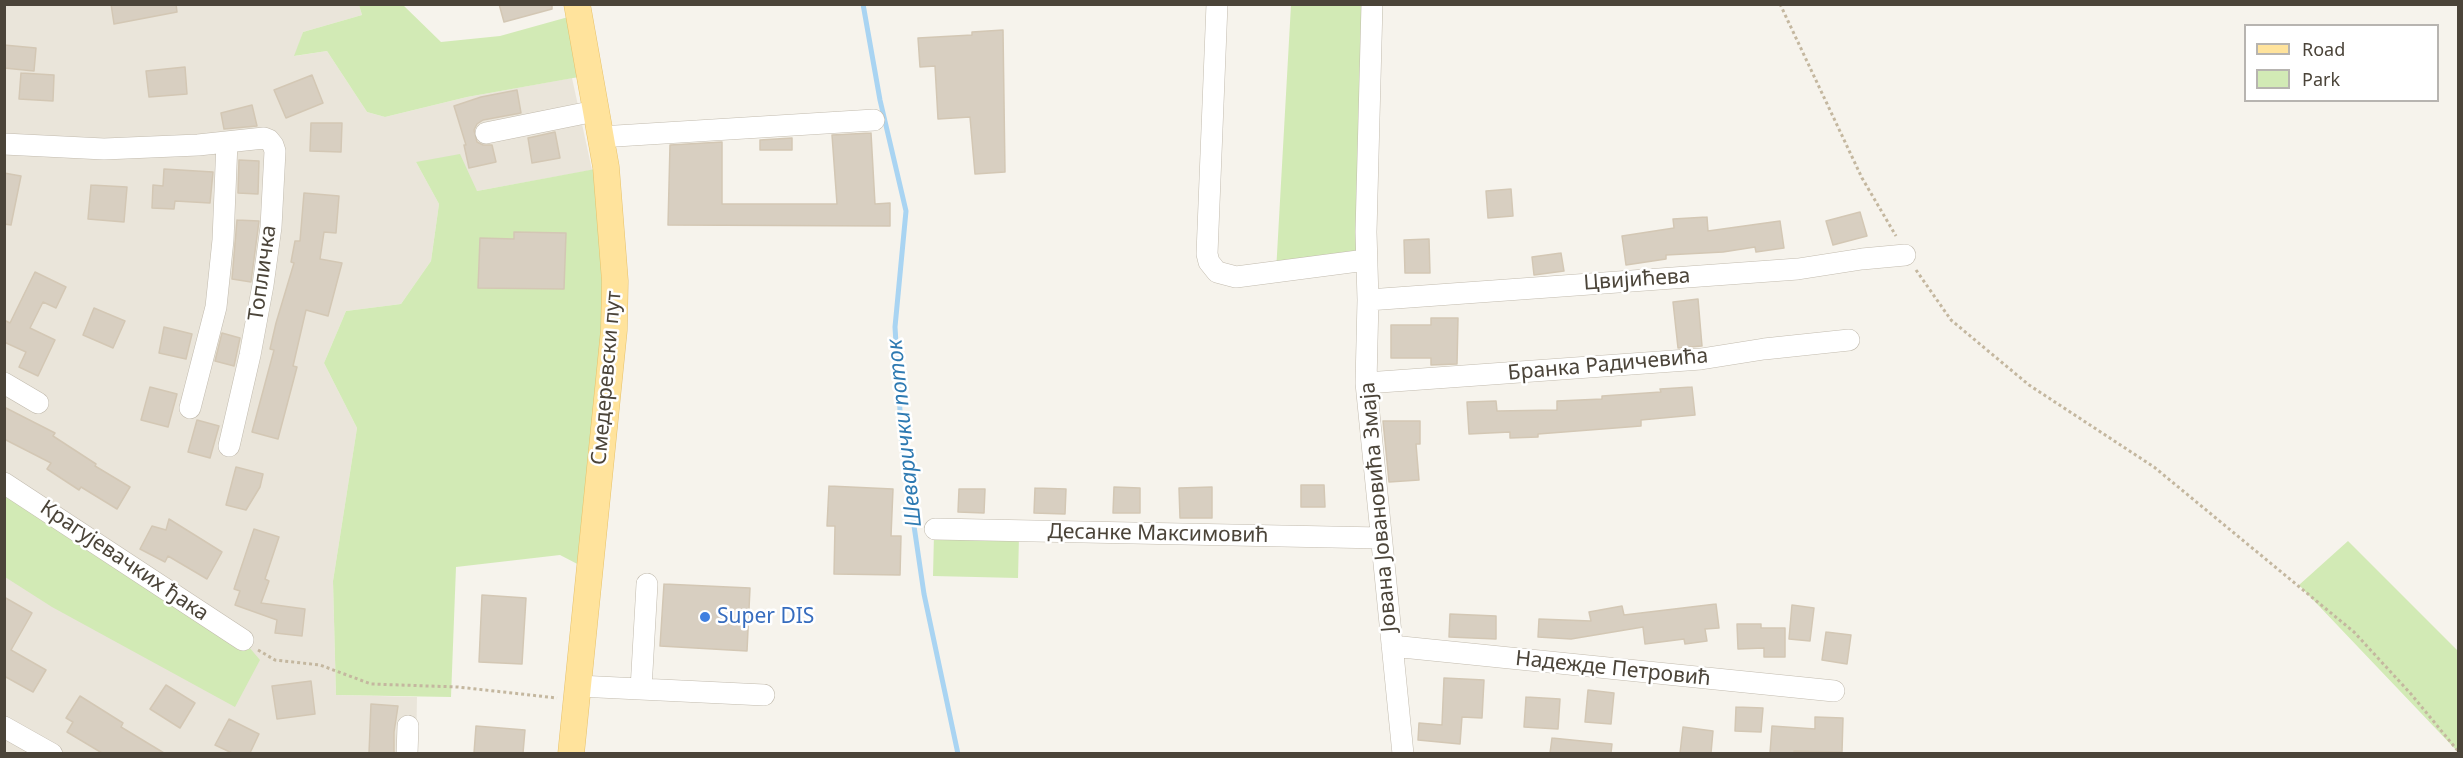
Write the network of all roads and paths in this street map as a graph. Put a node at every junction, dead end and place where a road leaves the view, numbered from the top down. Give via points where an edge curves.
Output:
1 (577, 4) edge
2 (1217, 4) edge
3 (1372, 4) edge
4 (1780, 4) edge
5 (596, 111) junction
6 (874, 120) dead end
7 (486, 133) dead end
8 (600, 137) junction
9 (227, 142) junction
10 (4, 144) edge
11 (1905, 255) junction
12 (1366, 260) junction
13 (1368, 300) junction
14 (1849, 340) dead end
15 (4, 383) edge
16 (1366, 383) junction
17 (38, 403) dead end
18 (190, 408) dead end
19 (229, 446) dead end
20 (4, 483) edge
21 (935, 529) dead end
22 (1381, 538) junction
23 (646, 584) dead end
24 (243, 640) joint
25 (1392, 646) junction
26 (641, 689) junction
27 (1834, 692) dead end
28 (577, 693) junction
29 (764, 695) dead end
30 (408, 726) dead end
31 (4, 727) edge
32 (2458, 751) edge
33 (52, 753) edge
34 (407, 753) edge
35 (571, 753) edge
36 (1403, 753) edge

1 - 5 main road, Смедеревски пут
2 - 12 street via 1209,262 1217,272 1236,277
3 - 12 street, Јована Јовановића Змаја
4 - 11 path via 1862,178
5 - 7 street
5 - 8 main road, Смедеревски пут
6 - 8 street
8 - 28 main road, Смедеревски пут via 613,245 614,330
9 - 10 street, Топличка via 104,148
9 - 18 street, Топличка via 216,307
9 - 19 street, Топличка via 264,138 275,151 263,285
11 - 13 street, Цвијићева via 1798,268
11 - 32 path via 1951,320 2029,385 2154,467 2354,632
12 - 13 street, Јована Јовановића Змаја
13 - 16 street, Јована Јовановића Змаја
14 - 16 street, Бранка Радичевића via 1701,359
15 - 17 street
16 - 22 street, Јована Јовановића Змаја
20 - 24 street, Крагујевачких ђака
21 - 22 street, Десанке Максимовић
22 - 25 street, Јована Јовановића Змаја
23 - 26 street
24 - 28 path via 275,660 320,665 371,684
25 - 27 street, Надежде Петровић
25 - 36 street, Јована Јовановића Змаја
26 - 28 street
26 - 29 street
28 - 35 main road, Смедеревски пут
30 - 34 street
31 - 33 street

